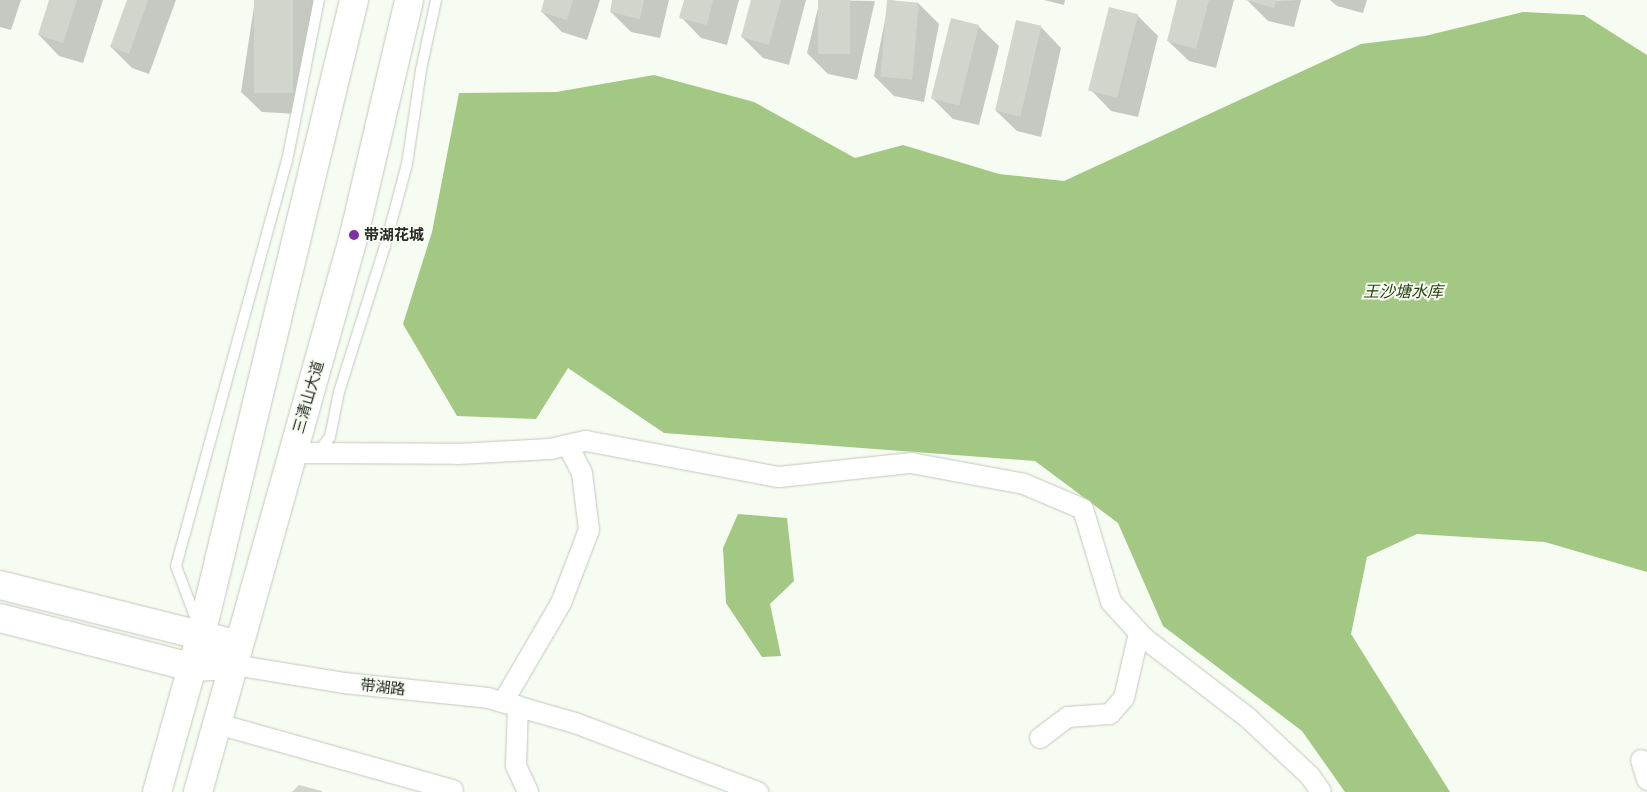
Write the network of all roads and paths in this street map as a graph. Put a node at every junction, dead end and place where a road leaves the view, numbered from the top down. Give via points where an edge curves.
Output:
1 (319, 0) edge
2 (354, 0) edge
3 (409, 0) edge
4 (436, 0) edge
5 (568, 445) junction
6 (304, 453) junction
7 (0, 585) edge
8 (0, 618) edge
9 (1139, 633) junction
10 (201, 636) junction
11 (236, 655) junction
12 (191, 667) junction
13 (510, 704) junction
14 (218, 724) junction
15 (1040, 738) dead end
16 (1641, 760) dead end
17 (1647, 780) edge
18 (452, 790) dead end
19 (157, 792) edge
20 (198, 792) edge
21 (528, 792) edge
22 (758, 792) edge
23 (1321, 792) edge

1 - 10 lane via 287,161 176,566
2 - 10 main road
3 - 6 main road, 三清山大道
4 - 6 lane via 404,173 338,392 330,437
5 - 6 street via 458,454
5 - 9 street via 586,441 779,477 911,464 1024,484 1083,509 1111,602
5 - 13 street via 582,473 589,530 561,603
6 - 11 main road, 三清山大道
7 - 10 main road, 带湖路
8 - 12 main road, 带湖路
9 - 15 street via 1124,698 1110,714 1068,717
9 - 23 street via 1246,717 1310,776
10 - 11 main road, 带湖路
10 - 12 main road
11 - 12 main road, 带湖路
11 - 13 street, 带湖路 via 344,683
11 - 14 main road, 三清山大道
12 - 19 main road
13 - 21 street via 516,766
13 - 22 street, 带湖路 via 575,723
14 - 18 street
14 - 20 main road, 三清山大道
16 - 17 street

